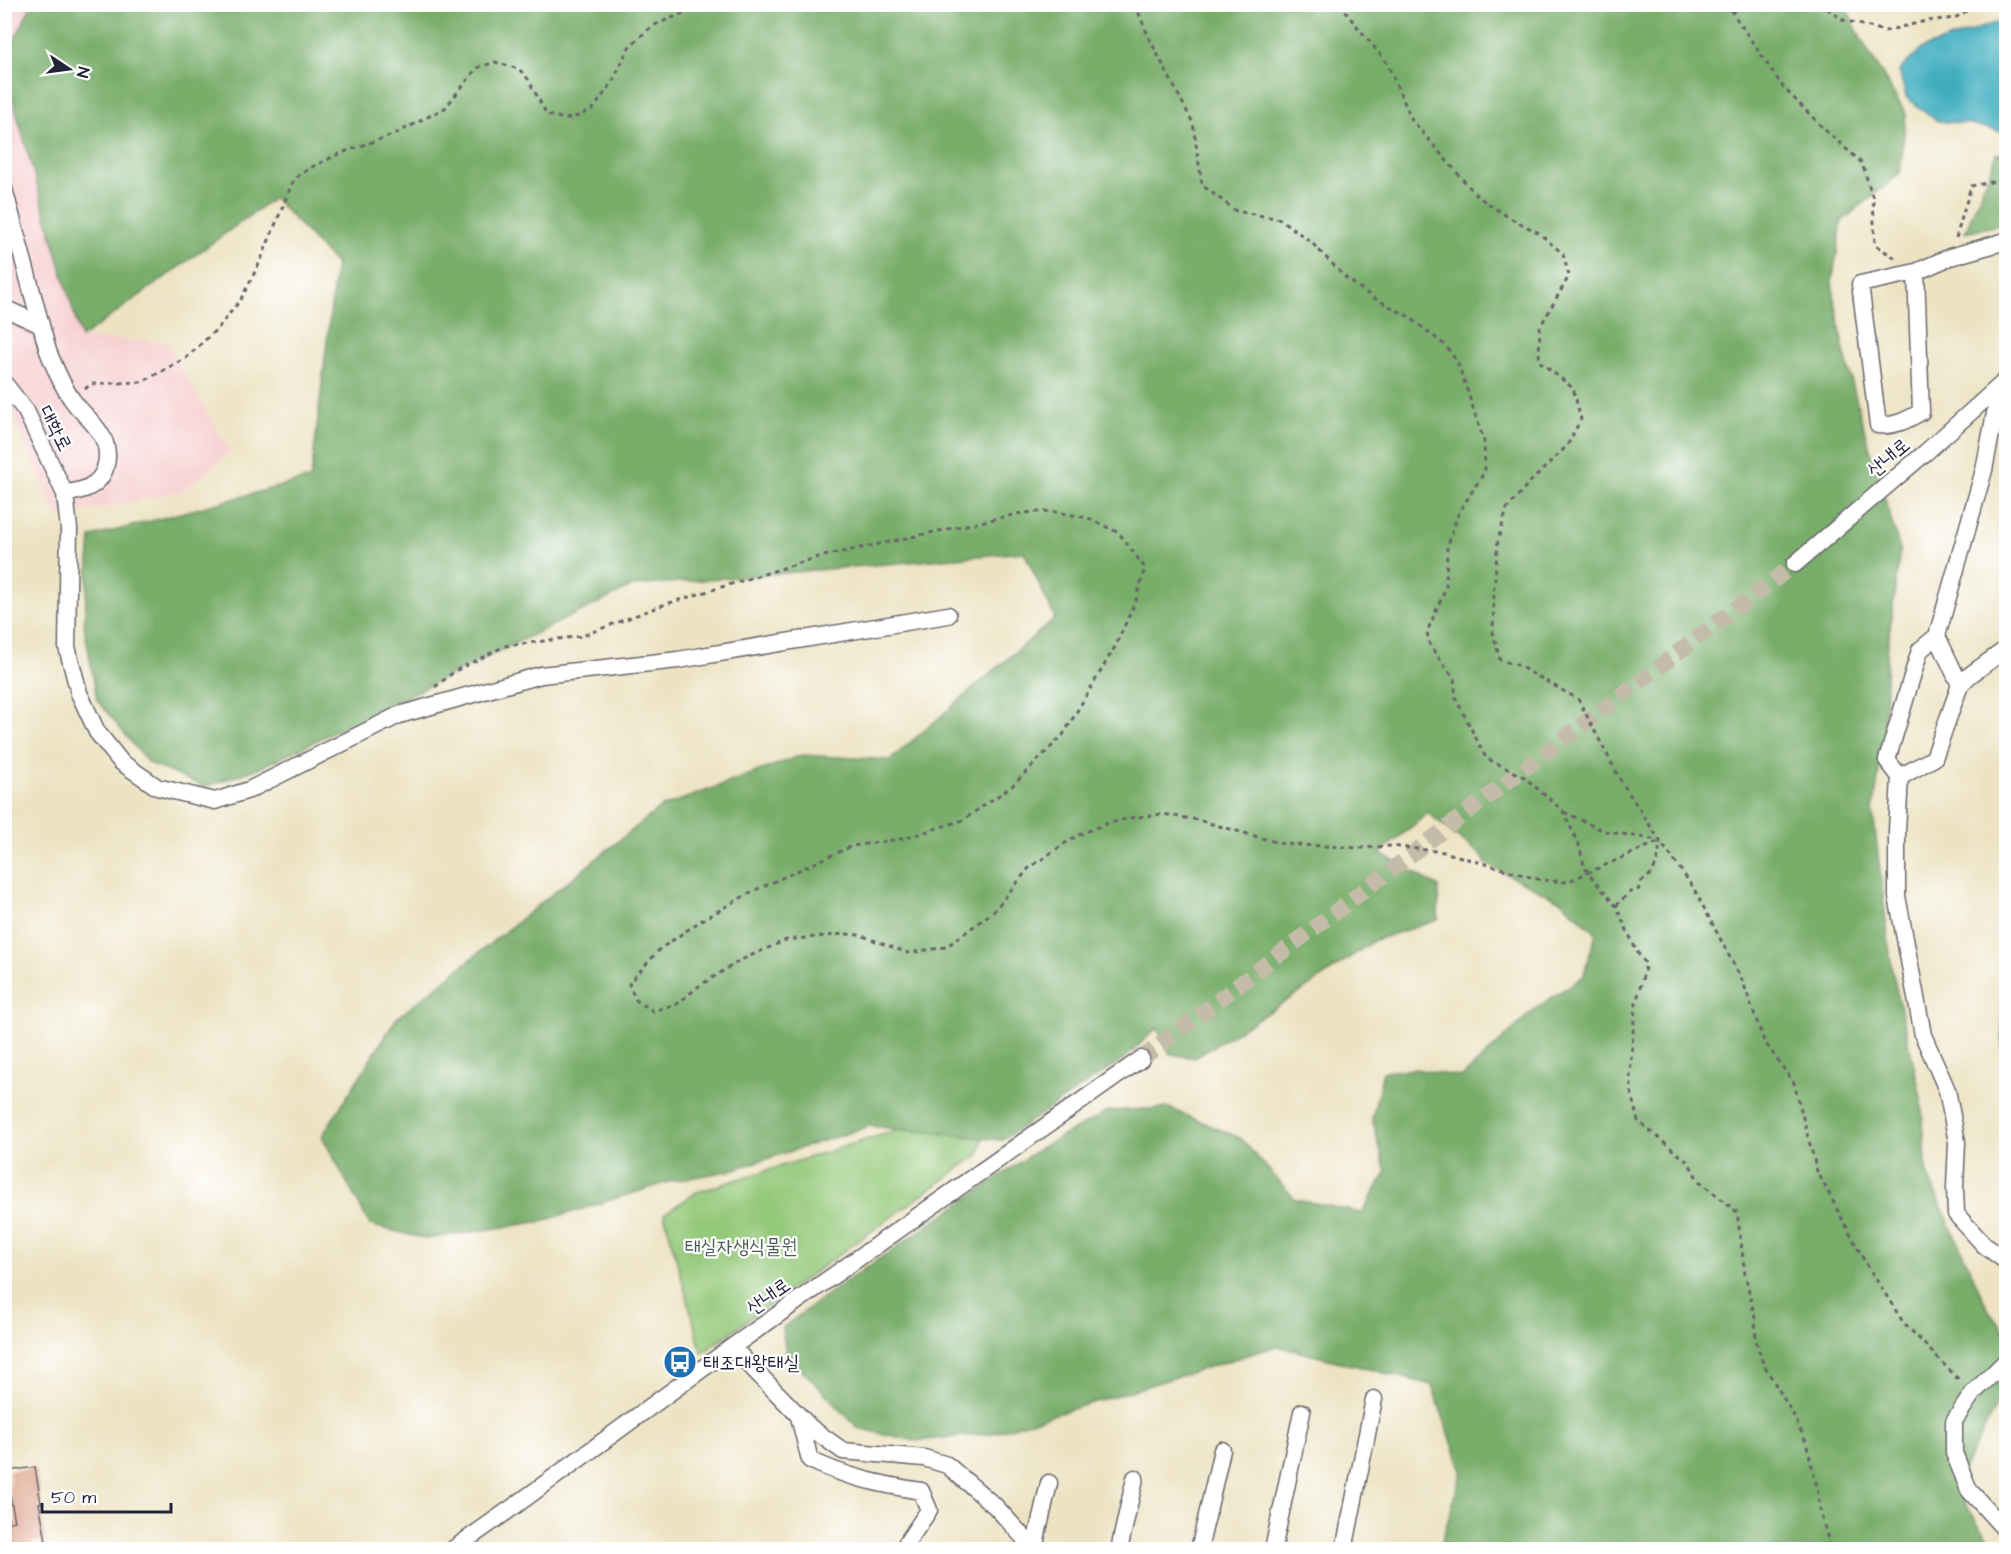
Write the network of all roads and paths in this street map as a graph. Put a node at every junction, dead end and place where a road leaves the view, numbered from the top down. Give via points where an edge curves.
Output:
1 (706, 4) edge
2 (1135, 4) edge
3 (1339, 4) edge
4 (1724, 4) edge
5 (1750, 4) edge
6 (1819, 4) edge
7 (1978, 4) edge
8 (1732, 12) junction
9 (2007, 179) edge
10 (4, 189) edge
11 (2007, 241) edge
12 (1950, 257) junction
13 (1916, 272) junction
14 (4, 308) edge
15 (41, 325) junction
16 (2007, 379) edge
17 (4, 383) edge
18 (2007, 390) edge
19 (72, 399) junction
20 (65, 494) junction
21 (1795, 564) tunnel mouth
22 (948, 615) dead end
23 (1937, 636) junction
24 (2007, 649) edge
25 (1960, 685) junction
26 (427, 693) dead end
27 (1900, 777) junction
28 (1563, 812) junction
29 (1659, 841) junction
30 (1588, 873) junction
31 (1616, 906) junction
32 (1141, 1059) tunnel mouth
33 (2007, 1261) edge
34 (732, 1347) junction
35 (2007, 1361) edge
36 (1973, 1394) junction
37 (1374, 1399) dead end
38 (1302, 1412) dead end
39 (799, 1416) junction
40 (1222, 1450) dead end
41 (1135, 1478) dead end
42 (1049, 1483) dead end
43 (2007, 1531) edge
44 (1034, 1549) edge
45 (452, 1550) edge
46 (902, 1550) edge
47 (1119, 1550) edge
48 (1199, 1550) edge
49 (1273, 1550) edge
50 (1344, 1550) edge
51 (1831, 1550) edge

1 - 19 path via 652,26 629,47 613,81 594,108 579,116 566,119 547,115 519,69 495,62 477,68 445,108 395,134 309,168 294,179 264,253 241,298 219,327 186,358 142,382 91,384
2 - 28 path via 1192,123 1202,184 1236,211 1280,219 1311,242 1346,278 1408,316 1446,346 1458,363 1484,441 1485,471 1458,514 1447,548 1446,587 1427,632 1430,646 1454,678 1456,699 1486,758 1524,777
3 - 29 path via 1387,63 1412,120 1477,196 1539,233 1563,254 1569,276 1540,327 1539,361 1573,388 1581,419 1567,446 1507,510 1498,540 1493,633 1500,660 1517,665 1578,699
4 - 8 path
5 - 8 path
6 - 7 path via 1843,20 1885,31 1955,18
8 - 13 path via 1783,87 1862,163 1873,199 1875,245
9 - 12 path via 1971,186
10 - 15 street
11 - 12 street
12 - 13 street
13 - 13 street via 1860,284 1878,425 1889,426 1921,412
14 - 15 street
15 - 19 street via 57,372
16 - 21 street, 산내로
17 - 20 street, 대학로 via 26,411
18 - 23 street via 1997,403 1984,470
19 - 20 street via 100,431 108,448 107,462 88,488
20 - 22 street, 대학로 via 69,529 67,647 79,693 97,732 121,762 157,787 215,801 249,790 399,715 541,675 678,660
23 - 25 street
23 - 27 street via 1920,650 1887,760
24 - 25 street
25 - 27 street via 1934,758
26 - 30 path via 455,671 505,646 582,636 663,604 819,556 1022,513 1051,511 1088,518 1119,533 1145,568 1116,645 1063,735 1012,786 963,820 906,838 852,846 751,892 699,922 660,949 630,982 636,1000 653,1011 677,1004 741,960 786,940 845,934 860,935 908,953 946,947 993,912 1029,868 1076,836 1105,824 1162,813 1283,844 1390,846 1444,852 1541,880 1567,882
27 - 33 street via 1897,896 1923,1035 1947,1090 1957,1142 1956,1214 1984,1245
28 - 29 path via 1604,831
28 - 30 path
29 - 30 path
29 - 31 path via 1659,856 1650,877
29 - 36 path via 1693,887 1743,982 1764,1041 1794,1083 1817,1171 1865,1262 1903,1322
30 - 31 path
31 - 51 path via 1646,964 1635,1008 1630,1072 1638,1121 1689,1163 1698,1180 1737,1212 1756,1341 1763,1363 1806,1442
32 - 34 street, 산내로
34 - 39 street
34 - 45 street, 산내로
35 - 36 street
36 - 43 street via 1954,1421 1954,1453 1969,1490
37 - 50 street
38 - 49 street
39 - 44 street via 843,1451 924,1458 947,1465 996,1508
39 - 46 street via 810,1460 832,1470 921,1491 928,1510
40 - 48 street
41 - 47 street
42 - 44 street

